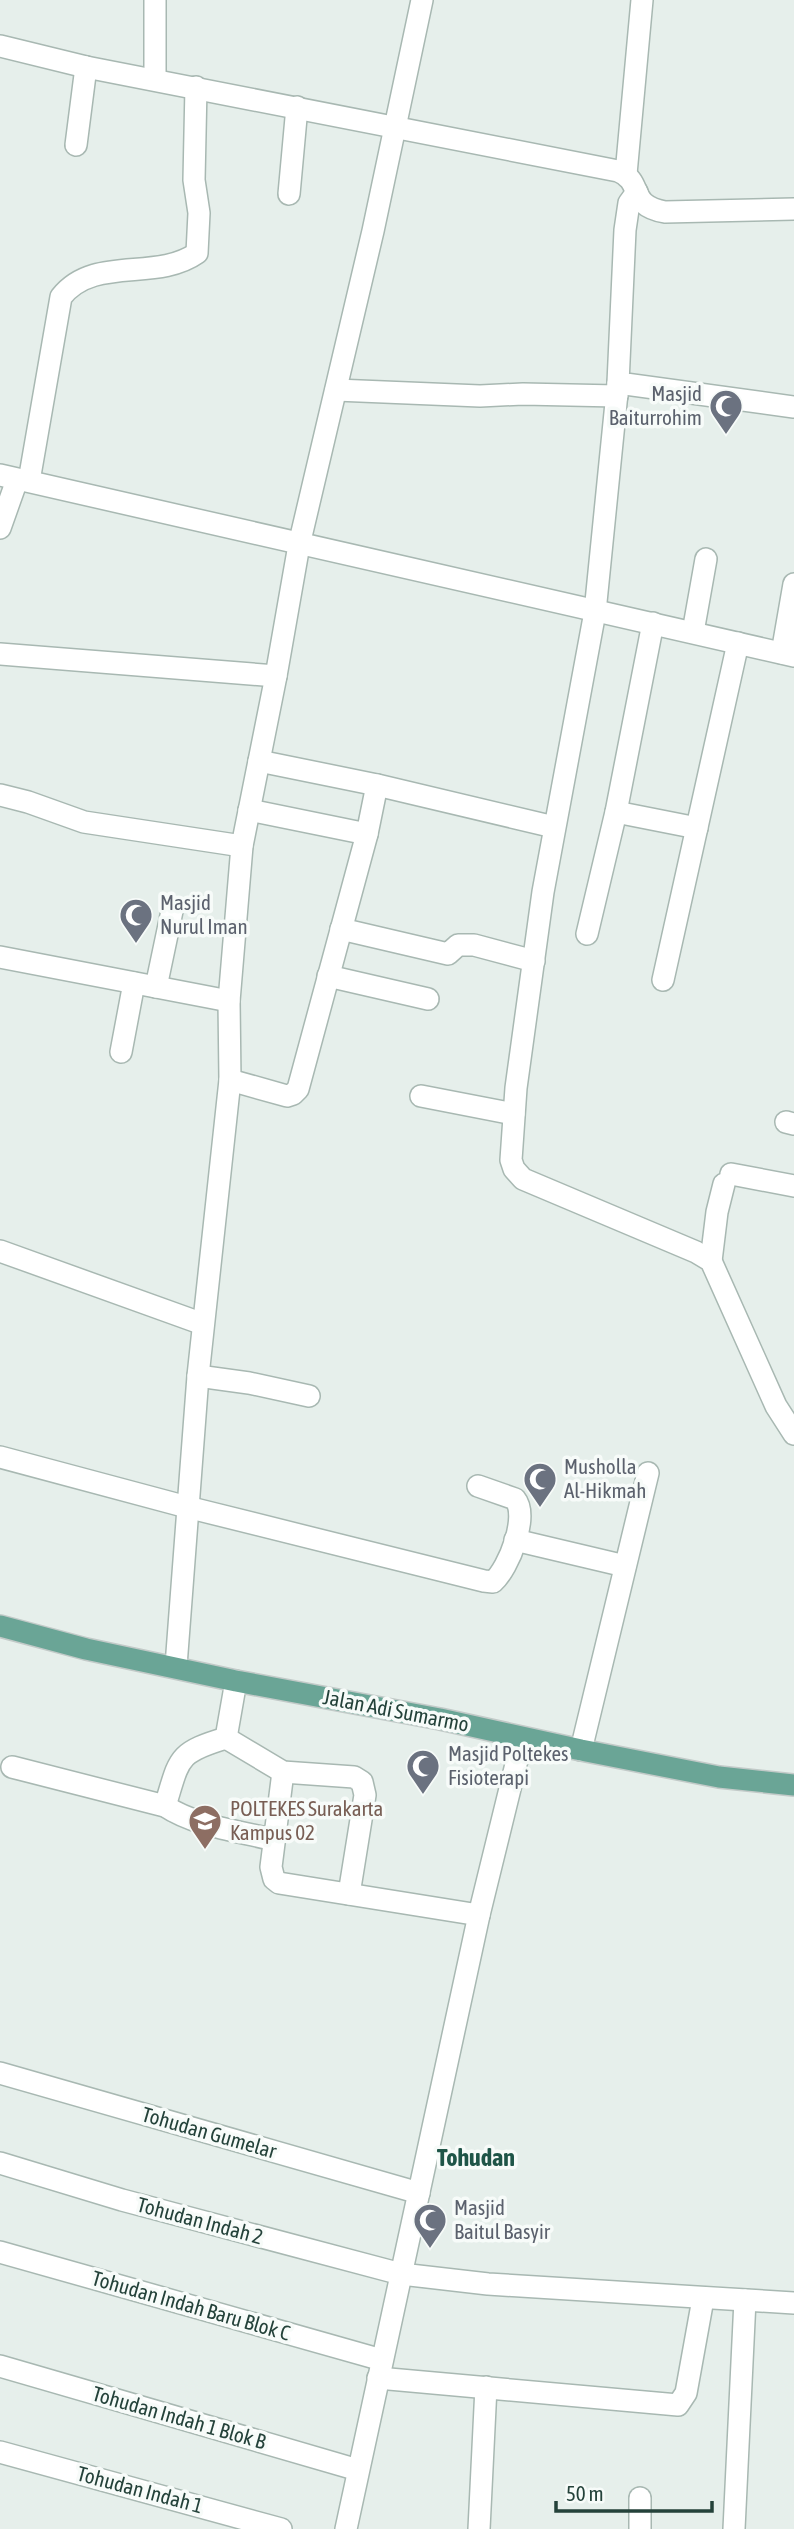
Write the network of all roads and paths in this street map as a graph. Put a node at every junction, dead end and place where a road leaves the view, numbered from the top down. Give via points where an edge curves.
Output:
1 (155, 0) edge
2 (422, 0) edge
3 (642, 0) edge
4 (0, 46) edge
5 (86, 67) junction
6 (155, 79) junction
7 (196, 87) junction
8 (297, 107) junction
9 (394, 126) junction
10 (76, 145) dead end
11 (631, 183) junction
12 (289, 194) dead end
13 (794, 209) edge
14 (618, 389) junction
15 (336, 390) junction
16 (794, 407) edge
17 (15, 479) edge
18 (0, 528) edge
19 (299, 545) junction
20 (706, 559) dead end
21 (794, 583) edge
22 (595, 611) junction
23 (653, 623) junction
24 (693, 632) junction
25 (738, 643) junction
26 (0, 654) edge
27 (788, 654) edge
28 (276, 676) junction
29 (258, 761) junction
30 (377, 785) junction
31 (0, 794) edge
32 (249, 810) junction
33 (616, 812) junction
34 (554, 827) junction
35 (697, 828) junction
36 (367, 834) junction
37 (242, 846) junction
38 (172, 911) dead end
39 (341, 929) junction
40 (587, 934) dead end
41 (0, 957) edge
42 (534, 961) junction
43 (328, 976) junction
44 (663, 980) dead end
45 (134, 983) junction
46 (156, 987) junction
47 (428, 999) dead end
48 (229, 1002) junction
49 (121, 1052) dead end
50 (230, 1080) junction
51 (421, 1096) dead end
52 (514, 1114) junction
53 (794, 1186) edge
54 (0, 1251) edge
55 (711, 1261) junction
56 (203, 1324) junction
57 (198, 1376) junction
58 (309, 1396) dead end
59 (794, 1434) edge
60 (0, 1457) edge
61 (648, 1473) dead end
62 (478, 1486) dead end
63 (187, 1507) junction
64 (515, 1540) junction
65 (625, 1566) junction
66 (0, 1626) edge
67 (176, 1667) junction
68 (234, 1698) junction
69 (226, 1738) junction
70 (581, 1750) junction
71 (518, 1753) junction
72 (12, 1767) dead end
73 (283, 1772) junction
74 (794, 1785) edge
75 (164, 1806) junction
76 (274, 1840) junction
77 (349, 1894) junction
78 (479, 1915) junction
79 (0, 2073) edge
80 (0, 2163) edge
81 (419, 2193) junction
82 (0, 2252) edge
83 (401, 2274) junction
84 (703, 2298) junction
85 (745, 2300) junction
86 (794, 2303) edge
87 (0, 2365) edge
88 (380, 2369) junction
89 (486, 2387) junction
90 (0, 2452) edge
91 (358, 2470) junction
92 (640, 2498) dead end
93 (281, 2529) edge
94 (346, 2529) edge
95 (479, 2529) edge
96 (640, 2529) edge
97 (734, 2529) edge

1 - 6 street
2 - 9 street
3 - 11 street
4 - 5 street
5 - 6 street
5 - 10 street
6 - 7 street
7 - 8 street
7 - 17 street via 197,253 170,265 98,274 70,286 58,304
8 - 9 street
8 - 12 street
9 - 11 street via 618,171
9 - 15 street
11 - 13 street via 647,207 665,212
11 - 14 street
14 - 15 street via 480,396
14 - 16 street
14 - 22 street
15 - 19 street
17 - 18 street
17 - 19 street
19 - 22 street
19 - 28 street
20 - 24 street
21 - 27 street
22 - 23 street
22 - 34 street
23 - 24 street
23 - 33 street
24 - 25 street
25 - 27 street
25 - 35 street
26 - 28 street
28 - 29 street
29 - 30 street
29 - 32 street
30 - 34 street
30 - 36 street
31 - 37 street via 84,822
32 - 36 street
32 - 37 street
33 - 35 street
33 - 40 street
34 - 42 street
35 - 44 street
36 - 39 street
37 - 48 street
38 - 46 street
39 - 42 street via 448,954 458,945 474,945
39 - 43 street
41 - 45 street
42 - 52 street
43 - 47 street
43 - 50 street via 298,1089 287,1096
45 - 46 street
45 - 49 street
46 - 48 street
48 - 50 street
50 - 56 street
51 - 52 street
52 - 55 street via 511,1160 523,1179
53 - 55 street via 728,1179 717,1212
54 - 56 street
55 - 59 street via 776,1406
56 - 57 street
57 - 58 street
57 - 63 street
60 - 63 street
61 - 65 street
62 - 64 street via 519,1504
63 - 64 street via 493,1582
63 - 67 street
64 - 65 street
65 - 70 street
66 - 67 main road, Jalan Adi Sumarmo
67 - 68 main road, Jalan Adi Sumarmo
68 - 69 street
68 - 71 main road, Jalan Adi Sumarmo via 440,1719
69 - 73 street
69 - 75 street via 190,1751 179,1763
70 - 71 main road, Jalan Adi Sumarmo
70 - 74 main road, Jalan Adi Sumarmo via 719,1777
71 - 78 street
72 - 75 street
73 - 76 street
73 - 77 street via 354,1777 362,1782 365,1795
75 - 76 street via 177,1814
76 - 77 street via 274,1879
77 - 78 street
78 - 81 street
79 - 81 street, Tohudan Gumelar
80 - 83 street, Tohudan Indah 2
81 - 83 street
82 - 88 street, Tohudan Indah Baru Blok C
83 - 84 street, Tohudan Indah 2
83 - 88 street
84 - 85 street, Tohudan Indah 2
84 - 89 street, Tohudan Indah Baru Blok C via 686,2393 678,2405
85 - 86 street, Tohudan Indah 2
85 - 97 street
87 - 91 street, Tohudan Indah 1 Blok B
88 - 89 street, Tohudan Indah Baru Blok C
88 - 91 street
89 - 95 street
90 - 93 street, Tohudan Indah 1
91 - 94 street
92 - 96 street

